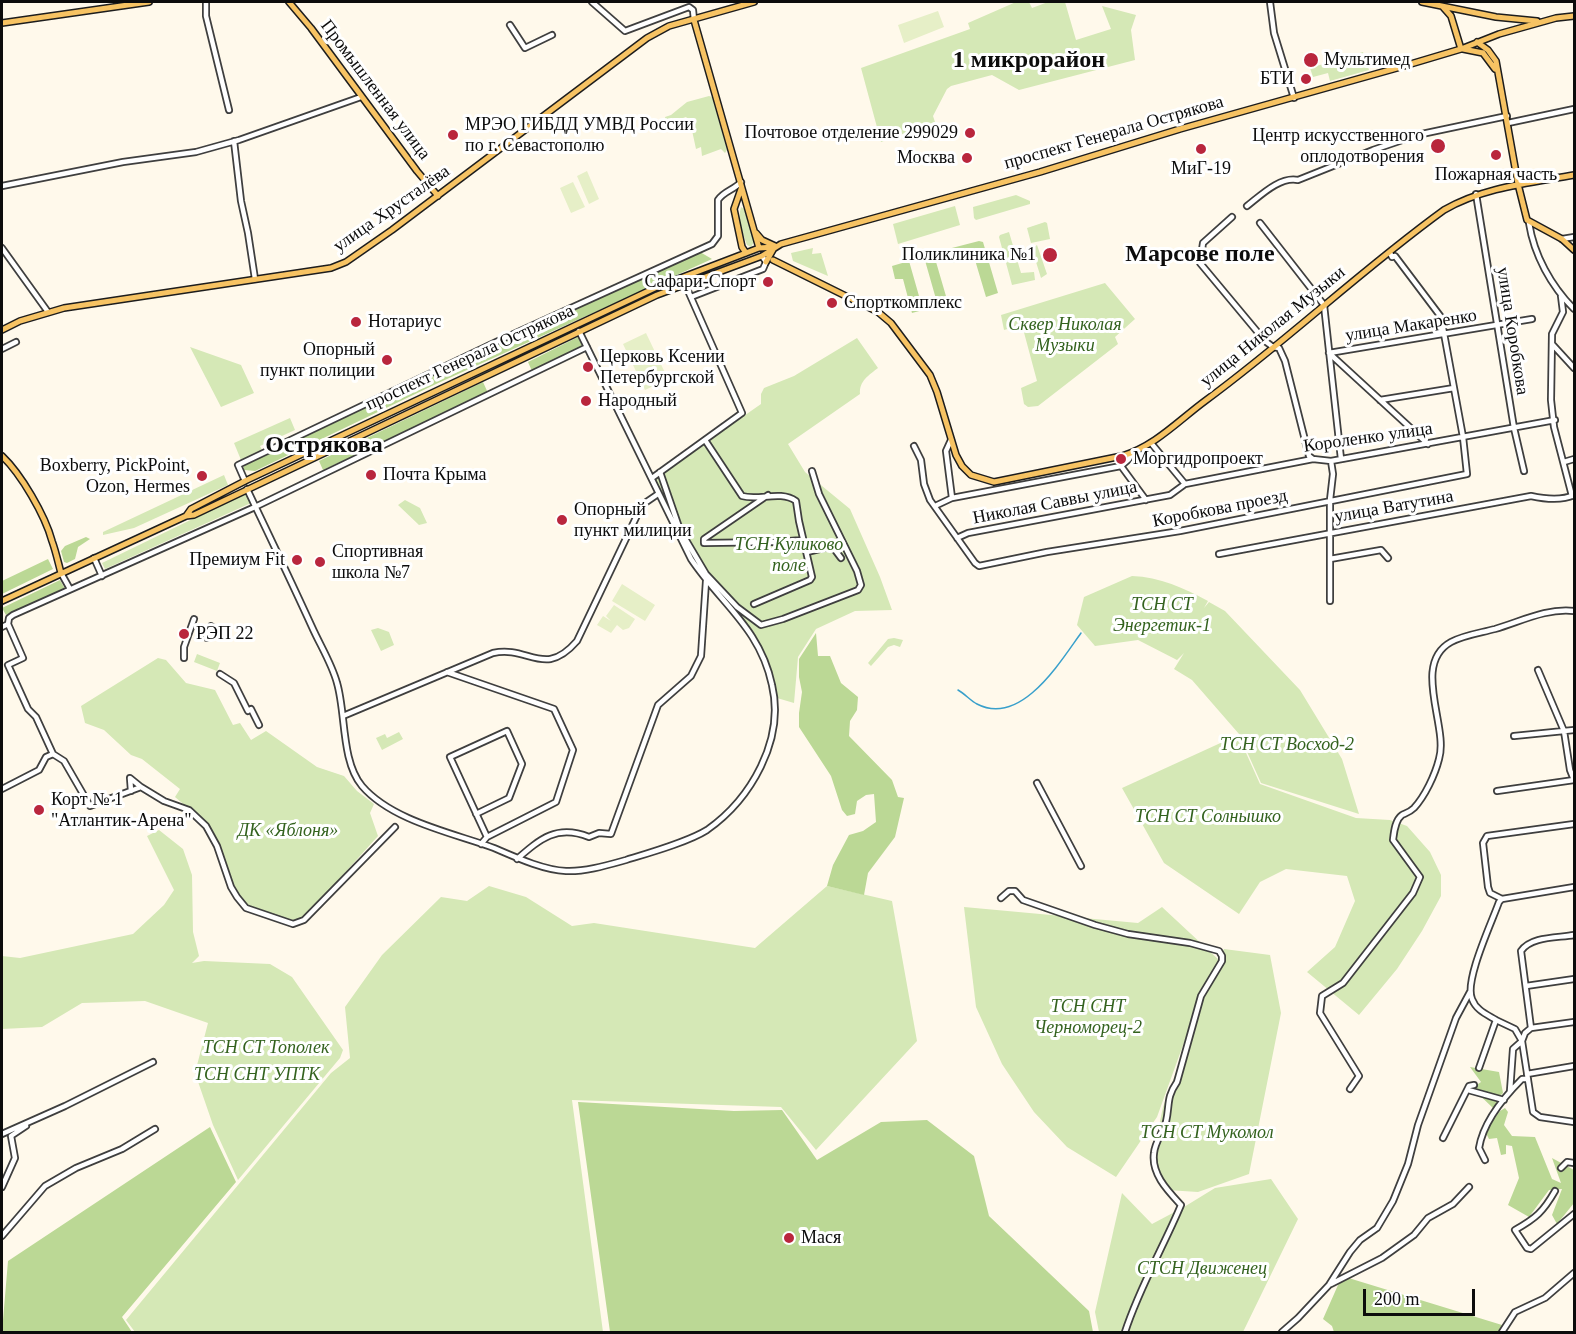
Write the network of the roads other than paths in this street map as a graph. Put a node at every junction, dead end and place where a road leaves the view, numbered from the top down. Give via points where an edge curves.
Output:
1 (149, 2) edge
2 (206, 2) edge
3 (288, 2) edge
4 (592, 2) edge
5 (754, 2) edge
6 (1270, 2) edge
7 (1422, 2) edge
8 (1443, 6) junction
9 (1575, 16) edge
10 (694, 20) junction
11 (1545, 21) junction
12 (2, 23) edge
13 (510, 25) dead end
14 (552, 34) dead end
15 (1487, 38) junction
16 (1458, 39) junction
17 (1477, 42) junction
18 (1483, 46) junction
19 (1461, 49) junction
20 (1483, 53) junction
21 (1499, 75) junction
22 (361, 97) junction
23 (1294, 98) junction
24 (1575, 109) edge
25 (229, 110) dead end
26 (1508, 120) junction
27 (234, 141) junction
28 (1575, 175) edge
29 (1518, 184) junction
30 (741, 185) junction
31 (2, 186) edge
32 (1476, 194) junction
33 (438, 196) junction
34 (746, 206) junction
35 (1247, 206) dead end
36 (734, 209) junction
37 (1232, 217) dead end
38 (1260, 223) dead end
39 (1529, 223) junction
40 (753, 229) junction
41 (1575, 237) edge
42 (1562, 239) junction
43 (775, 247) junction
44 (2, 248) edge
45 (759, 248) junction
46 (1575, 250) edge
47 (746, 253) junction
48 (1390, 253) junction
49 (759, 255) junction
50 (769, 260) junction
51 (788, 267) junction
52 (255, 279) junction
53 (685, 284) junction
54 (1561, 296) junction
55 (691, 297) junction
56 (1324, 305) junction
57 (1575, 309) edge
58 (48, 312) junction
59 (1532, 319) dead end
60 (1497, 326) junction
61 (2, 330) edge
62 (579, 331) junction
63 (1445, 334) junction
64 (16, 342) dead end
65 (1552, 344) junction
66 (586, 347) junction
67 (1273, 347) junction
68 (2, 349) edge
69 (1329, 353) junction
70 (1575, 368) edge
71 (1454, 388) junction
72 (1380, 400) junction
73 (1555, 420) junction
74 (1514, 428) junction
75 (1463, 437) junction
76 (705, 440) junction
77 (951, 440) junction
78 (1151, 443) junction
79 (1428, 444) junction
80 (914, 446) dead end
81 (1132, 453) junction
82 (2, 456) edge
83 (1313, 459) junction
84 (1341, 459) junction
85 (1575, 459) edge
86 (1331, 461) junction
87 (1564, 462) junction
88 (1121, 466) junction
89 (812, 471) dead end
90 (1524, 471) dead end
91 (660, 472) junction
92 (652, 478) junction
93 (245, 481) junction
94 (1185, 484) junction
95 (247, 489) junction
96 (658, 494) junction
97 (768, 495) junction
98 (1573, 495) edge
99 (952, 498) junction
100 (1159, 498) joint
101 (1146, 500) junction
102 (1330, 500) junction
103 (934, 506) junction
104 (255, 507) junction
105 (186, 516) junction
106 (1330, 532) junction
107 (957, 538) junction
108 (803, 540) junction
109 (807, 552) junction
110 (1219, 554) dead end
111 (94, 558) junction
112 (841, 558) dead end
113 (1388, 558) dead end
114 (1330, 559) junction
115 (61, 573) junction
116 (102, 576) junction
117 (706, 581) junction
118 (70, 590) junction
119 (2, 602) edge
120 (1330, 602) dead end
121 (754, 604) dead end
122 (1575, 611) edge
123 (194, 619) dead end
124 (8, 624) junction
125 (211, 626) dead end
126 (2, 627) edge
127 (207, 638) dead end
128 (184, 658) dead end
129 (1538, 670) dead end
130 (447, 672) junction
131 (220, 674) dead end
132 (343, 716) junction
133 (259, 725) dead end
134 (1575, 730) edge
135 (1564, 731) junction
136 (1514, 736) dead end
137 (53, 754) junction
138 (1575, 780) edge
139 (1036, 783) dead end
140 (141, 787) junction
141 (2, 789) edge
142 (131, 791) junction
143 (1497, 791) dead end
144 (476, 813) junction
145 (1575, 824) edge
146 (395, 827) dead end
147 (487, 837) junction
148 (481, 844) junction
149 (517, 859) junction
150 (1081, 866) dead end
151 (1575, 887) edge
152 (1001, 898) dead end
153 (1502, 899) junction
154 (1575, 935) edge
155 (1575, 980) edge
156 (1526, 986) junction
157 (1470, 992) junction
158 (1496, 1020) junction
159 (1575, 1022) edge
160 (1531, 1028) junction
161 (1522, 1041) junction
162 (153, 1062) dead end
163 (1575, 1066) edge
164 (1479, 1068) dead end
165 (1527, 1076) junction
166 (1474, 1085) dead end
167 (1350, 1089) dead end
168 (1468, 1090) junction
169 (1510, 1091) junction
170 (1504, 1100) junction
171 (39, 1117) junction
172 (1575, 1122) edge
173 (155, 1129) dead end
174 (2, 1134) edge
175 (1443, 1138) dead end
176 (1485, 1160) dead end
177 (1575, 1163) edge
178 (1561, 1168) dead end
179 (1469, 1186) dead end
180 (2, 1187) edge
181 (1555, 1191) dead end
182 (1575, 1214) edge
183 (2, 1236) edge
184 (1575, 1273) edge
185 (1329, 1285) junction
186 (1125, 1332) edge
187 (1282, 1332) edge
188 (1502, 1332) edge

1 - 12 main road
2 - 25 street
3 - 22 main road, Промышленная улица
4 - 10 street via 625,31 687,8 693,10
5 - 10 main road, улица Хрусталёва
6 - 23 street via 1274,33
7 - 8 main road
8 - 11 main road via 1496,17
8 - 16 main road via 1452,16
9 - 11 main road
10 - 30 main road
10 - 33 main road, улица Хрусталёва via 669,26 647,38
11 - 15 main road, проспект Генерала Острякова
13 - 14 street via 525,48
15 - 17 main road, проспект Генерала Острякова
15 - 18 main road
16 - 17 main road
16 - 19 main road
17 - 18 main road
17 - 19 main road, проспект Генерала Острякова
18 - 20 main road
18 - 21 main road via 1493,55
19 - 20 main road
19 - 23 main road, проспект Генерала Острякова
20 - 21 main road
21 - 26 main road
22 - 27 street
22 - 33 main road, Промышленная улица
23 - 43 main road, проспект Генерала Острякова
24 - 26 street
26 - 29 main road
26 - 35 street via 1417,135 1298,180 1291,178
27 - 31 street via 196,152
27 - 52 street
28 - 29 main road, улица Николая Музыки
29 - 32 main road, улица Николая Музыки
29 - 39 main road
30 - 34 main road
30 - 36 main road
30 - 93 street via 718,200 716,241 238,465
32 - 48 main road, улица Николая Музыки via 1444,210
32 - 60 street, улица Коробкова
33 - 52 main road, улица Хрусталёва via 346,262 331,268
34 - 36 main road
34 - 40 main road
36 - 47 main road
37 - 67 street via 1203,243 1200,263
38 - 56 street
39 - 42 main road
39 - 54 street via 1533,244
40 - 43 main road
40 - 45 main road
41 - 42 street
42 - 46 main road
43 - 45 main road, проспект Генерала Острякова
43 - 49 main road, проспект Генерала Острякова
43 - 50 main road
43 - 51 main road via 778,260
44 - 58 street
45 - 47 main road, проспект Генерала Острякова
45 - 49 main road
47 - 49 main road
47 - 93 main road, проспект Генерала Острякова via 657,287
48 - 56 main road, улица Николая Музыки
48 - 63 street via 1441,317
49 - 50 main road
49 - 53 main road, проспект Генерала Острякова
50 - 51 main road
50 - 55 street via 763,269
51 - 77 main road via 878,312 891,323 933,382
52 - 58 main road, улица Хрусталёва
53 - 55 street
53 - 62 main road, проспект Генерала Острякова
54 - 57 street
54 - 65 street via 1563,312 1552,334
55 - 76 street via 742,413
56 - 67 main road, улица Николая Музыки
56 - 69 street
58 - 61 main road, улица Хрусталёва
59 - 60 street, улица Макаренко
60 - 63 street, улица Макаренко
60 - 74 street, улица Коробкова
62 - 66 street
62 - 95 main road, проспект Генерала Острякова
63 - 69 street, улица Макаренко
63 - 71 street
64 - 68 street
65 - 70 street
65 - 73 street via 1551,400
66 - 92 street
66 - 104 street
67 - 78 main road, улица Николая Музыки
67 - 83 street via 1280,348 1285,361 1309,456
69 - 72 street
69 - 84 street
71 - 72 street
71 - 75 street
72 - 79 street
73 - 74 street, Короленко улица
73 - 87 street
74 - 75 street, Короленко улица
74 - 90 street, улица Коробкова
75 - 79 street, Короленко улица
75 - 102 street, Коробкова проезд via 1467,474
76 - 91 street
76 - 97 street via 740,494 748,498
77 - 81 main road, улица Николая Музыки via 956,456 971,475 998,482
77 - 99 street via 946,451
78 - 81 main road, улица Николая Музыки
78 - 94 street
79 - 84 street, Короленко улица
80 - 103 street
81 - 88 street
82 - 115 main road via 30,495 52,540
83 - 86 street, Короленко улица
83 - 94 street, Короленко улица
84 - 86 street, Короленко улица
85 - 87 street
86 - 102 street
87 - 98 street
88 - 99 street
88 - 101 street
89 - 91 street via 861,585 858,590 761,625 737,607 706,574 680,530
91 - 92 street
92 - 96 street
93 - 105 main road, проспект Генерала Острякова via 191,509
94 - 100 street, Короленко улица
95 - 104 street
95 - 105 main road, проспект Генерала Острякова
96 - 117 street
96 - 130 street via 642,505 570,649 546,661 498,652
97 - 108 street via 795,500
97 - 108 street via 703,542
98 - 106 street, улица Ватутина via 1563,499 1531,496
99 - 103 street
100 - 101 street, Николая Саввы улица
101 - 107 street, Николая Саввы улица
102 - 106 street
102 - 107 street, Коробкова проезд via 978,566
103 - 107 street
104 - 116 street
104 - 132 street via 337,682
105 - 111 main road, проспект Генерала Острякова
106 - 110 street, улица Ватутина
106 - 114 street
108 - 109 street
109 - 112 street via 832,546
109 - 121 street via 813,576 810,580
111 - 115 main road, проспект Генерала Острякова
111 - 116 street
113 - 114 street via 1381,550
114 - 120 street
115 - 118 street
115 - 119 main road, проспект Генерала Острякова
116 - 118 street
117 - 149 street via 701,656 691,676 658,705 611,834 589,837 573,830 560,832 537,842
117 - 149 street via 747,626 772,682 773,732 760,770 734,807 705,831 655,852 604,866 566,871
118 - 124 street via 13,615
122 - 167 street via 1544,612 1462,638 1440,651 1432,675 1442,743 1440,756 1413,808 1397,821 1393,840 1420,877 1413,893 1343,983 1322,996 1320,1013 1359,1076
123 - 128 street
124 - 126 street
124 - 137 street via 23,658 8,665
125 - 127 street
129 - 135 street
130 - 132 street
130 - 147 street via 554,709 573,750 556,802
131 - 133 street via 234,683
132 - 148 street via 351,766 376,799 432,829
134 - 135 street
135 - 136 street
135 - 138 street
137 - 141 street via 46,757 39,770
137 - 142 street via 64,761 90,806
138 - 143 street
139 - 150 street
140 - 142 street
140 - 142 street via 130,778
140 - 146 street via 189,810 206,826 231,887 246,908 293,924 304,920
144 - 144 street via 450,757 507,731 522,764 509,798
144 - 147 street
145 - 153 street via 1487,836 1483,843 1488,887 1490,893
147 - 148 street
148 - 149 street
151 - 153 street
152 - 186 street via 1015,891 1023,900 1064,916 1128,934 1190,943 1219,951 1222,956 1201,996 1178,1082 1170,1093 1166,1123 1154,1152 1157,1175 1181,1205 1134,1304
153 - 157 street via 1476,965
154 - 156 street via 1525,945 1521,958
155 - 156 street
156 - 160 street
157 - 158 street via 1478,1009
157 - 185 street via 1456,1018 1393,1201 1377,1228 1360,1240
158 - 161 street via 1515,1029
158 - 164 street
159 - 160 street
160 - 161 street
161 - 165 street
161 - 169 street via 1513,1049
162 - 171 street
163 - 165 street
165 - 169 street
165 - 172 street via 1533,1112 1540,1117
166 - 168 street
168 - 170 street
168 - 175 street
169 - 170 street
170 - 176 street via 1481,1136 1479,1148
171 - 174 street
171 - 180 street via 11,1136 15,1158
173 - 183 street via 45,1186
177 - 178 street via 1567,1162
179 - 185 street via 1453,1204 1428,1218 1383,1258
181 - 182 street via 1543,1212 1515,1230 1527,1248 1531,1249
184 - 188 street via 1545,1298 1515,1312
185 - 187 street

